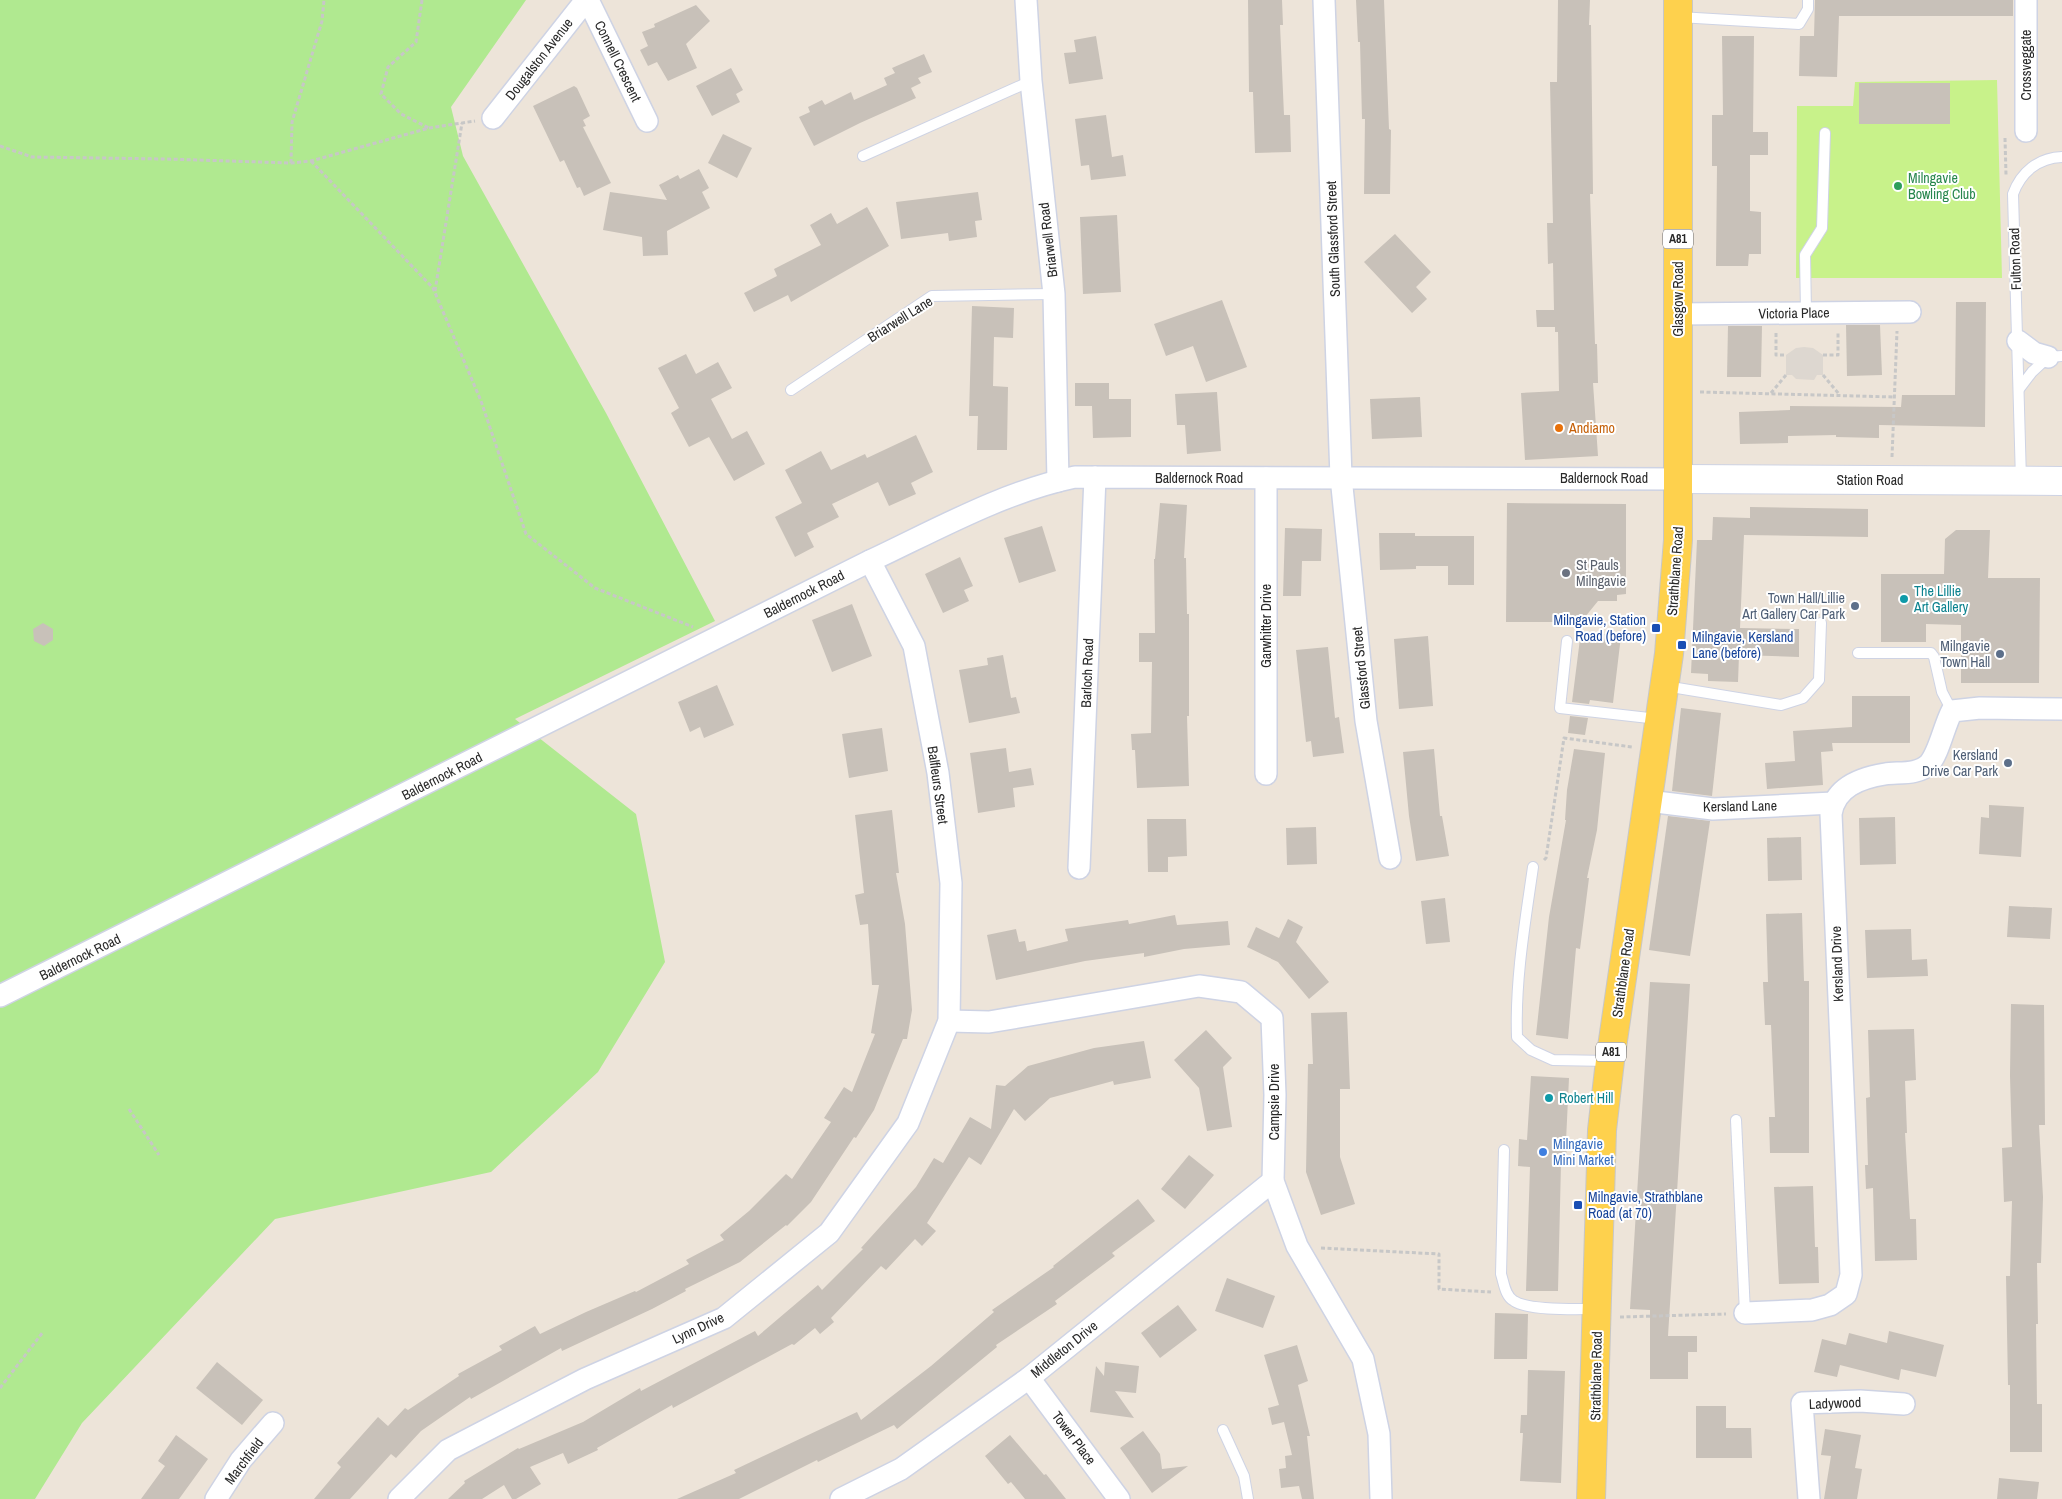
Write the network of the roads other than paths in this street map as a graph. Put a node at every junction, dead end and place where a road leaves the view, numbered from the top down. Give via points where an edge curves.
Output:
1 (587, 0) edge
2 (1026, 0) edge
3 (1324, 0) edge
4 (1808, 0) edge
5 (2026, 0) edge
6 (1678, 8) edge
7 (1031, 81) junction
8 (493, 118) road end
9 (647, 121) dead end
10 (2026, 131) road end
11 (1825, 133) dead end
12 (863, 156) dead end
13 (2062, 157) edge
14 (1054, 294) junction
15 (1904, 312) road end
16 (1806, 313) junction
17 (1678, 314) junction
18 (2018, 341) junction
19 (2055, 357) edge
20 (791, 390) dead end
21 (2019, 390) junction
22 (1095, 477) junction
23 (1341, 477) junction
24 (1266, 478) junction
25 (1679, 479) junction
26 (2062, 480) edge
27 (1058, 481) junction
28 (2021, 481) junction
29 (870, 561) junction
30 (1821, 623) dead end
31 (1567, 641) dead end
32 (1858, 653) dead end
33 (1664, 686) junction
34 (2062, 709) edge
35 (1952, 711) junction
36 (1660, 720) junction
37 (1266, 774) dead end
38 (1648, 801) junction
39 (1833, 803) junction
40 (1390, 858) dead end
41 (1533, 867) road end
42 (1079, 868) dead end
43 (0, 996) edge
44 (949, 1021) junction
45 (1610, 1061) junction
46 (1736, 1120) dead end
47 (1504, 1150) dead end
48 (1273, 1181) junction
49 (1597, 1314) junction
50 (1745, 1314) joint
51 (1029, 1378) junction
52 (1904, 1404) dead end
53 (272, 1423) dead end
54 (1223, 1430) dead end
55 (216, 1499) edge
56 (399, 1499) edge
57 (841, 1499) edge
58 (1119, 1499) edge
59 (1248, 1499) edge
60 (1381, 1499) edge
61 (1592, 1499) edge
62 (1809, 1499) edge

1 - 8 street, Dougalston Avenue
1 - 9 street, Connell Crescent
2 - 7 street, Briarwell Road
3 - 23 street, South Glassford Street
4 - 6 lane via 1808,10 1799,24
5 - 10 street, Crossveggate
6 - 17 main road, Glasgow Road / A81
7 - 12 lane
7 - 14 street, Briarwell Road
11 - 16 lane via 1822,228 1805,255
13 - 18 lane, Fulton Road via 2032,166 2021,176 2013,194
14 - 20 lane, Briarwell Lane via 932,296
14 - 27 street, Briarwell Road
15 - 16 street, Victoria Place
16 - 17 street, Victoria Place
17 - 25 main road, Glasgow Road / A81
18 - 19 street via 2034,353
18 - 21 lane, Fulton Road
19 - 21 lane via 2032,372
21 - 28 lane, Fulton Road
22 - 24 street, Baldernock Road
22 - 27 street, Baldernock Road
22 - 42 street, Barloch Road
23 - 24 street, Baldernock Road
23 - 25 street, Baldernock Road
23 - 40 street, Glassford Street via 1366,721
24 - 37 street, Garwhitter Drive
25 - 28 main road, Station Road
25 - 33 main road, Strathblane Road / A81 via 1678,540
26 - 28 main road, Station Road
27 - 29 street, Baldernock Road via 1006,498
29 - 43 street, Baldernock Road
29 - 44 street, Balfleurs Street via 914,646 938,773 951,883
30 - 33 lane via 1819,680 1803,698 1781,705
31 - 36 lane via 1560,708
32 - 35 lane via 1931,653 1942,692
33 - 36 main road, Strathblane Road / A81
34 - 35 street
35 - 39 street via 1929,764 1919,770 1883,774 1858,782 1840,792
36 - 38 main road, Strathblane Road / A81
38 - 39 street, Kersland Lane via 1713,809
38 - 45 main road, Strathblane Road / A81
39 - 50 street, Kersland Drive via 1831,823 1851,1275 1846,1294 1830,1305 1812,1310
41 - 45 lane via 1521,951 1517,1037 1531,1050 1552,1060
44 - 48 street, Campsie Drive via 989,1022 1199,986 1241,992 1272,1018 1275,1095
44 - 56 street, Lynn Drive via 908,1123 829,1233 724,1318 585,1379 448,1450
45 - 49 main road, Strathblane Road / A81 via 1602,1130
46 - 50 lane
47 - 49 lane via 1501,1274 1506,1293 1513,1301 1528,1306
48 - 51 street, Middleton Drive
48 - 60 street, Campsie Drive via 1297,1246 1363,1359 1379,1434
49 - 61 main road, Strathblane Road / A81
51 - 57 street, Middleton Drive via 901,1469
51 - 58 street, Tower Place
52 - 62 street, Ladywood via 1860,1401 1802,1403
53 - 55 street, Marchfield via 241,1460
54 - 59 lane via 1244,1476

